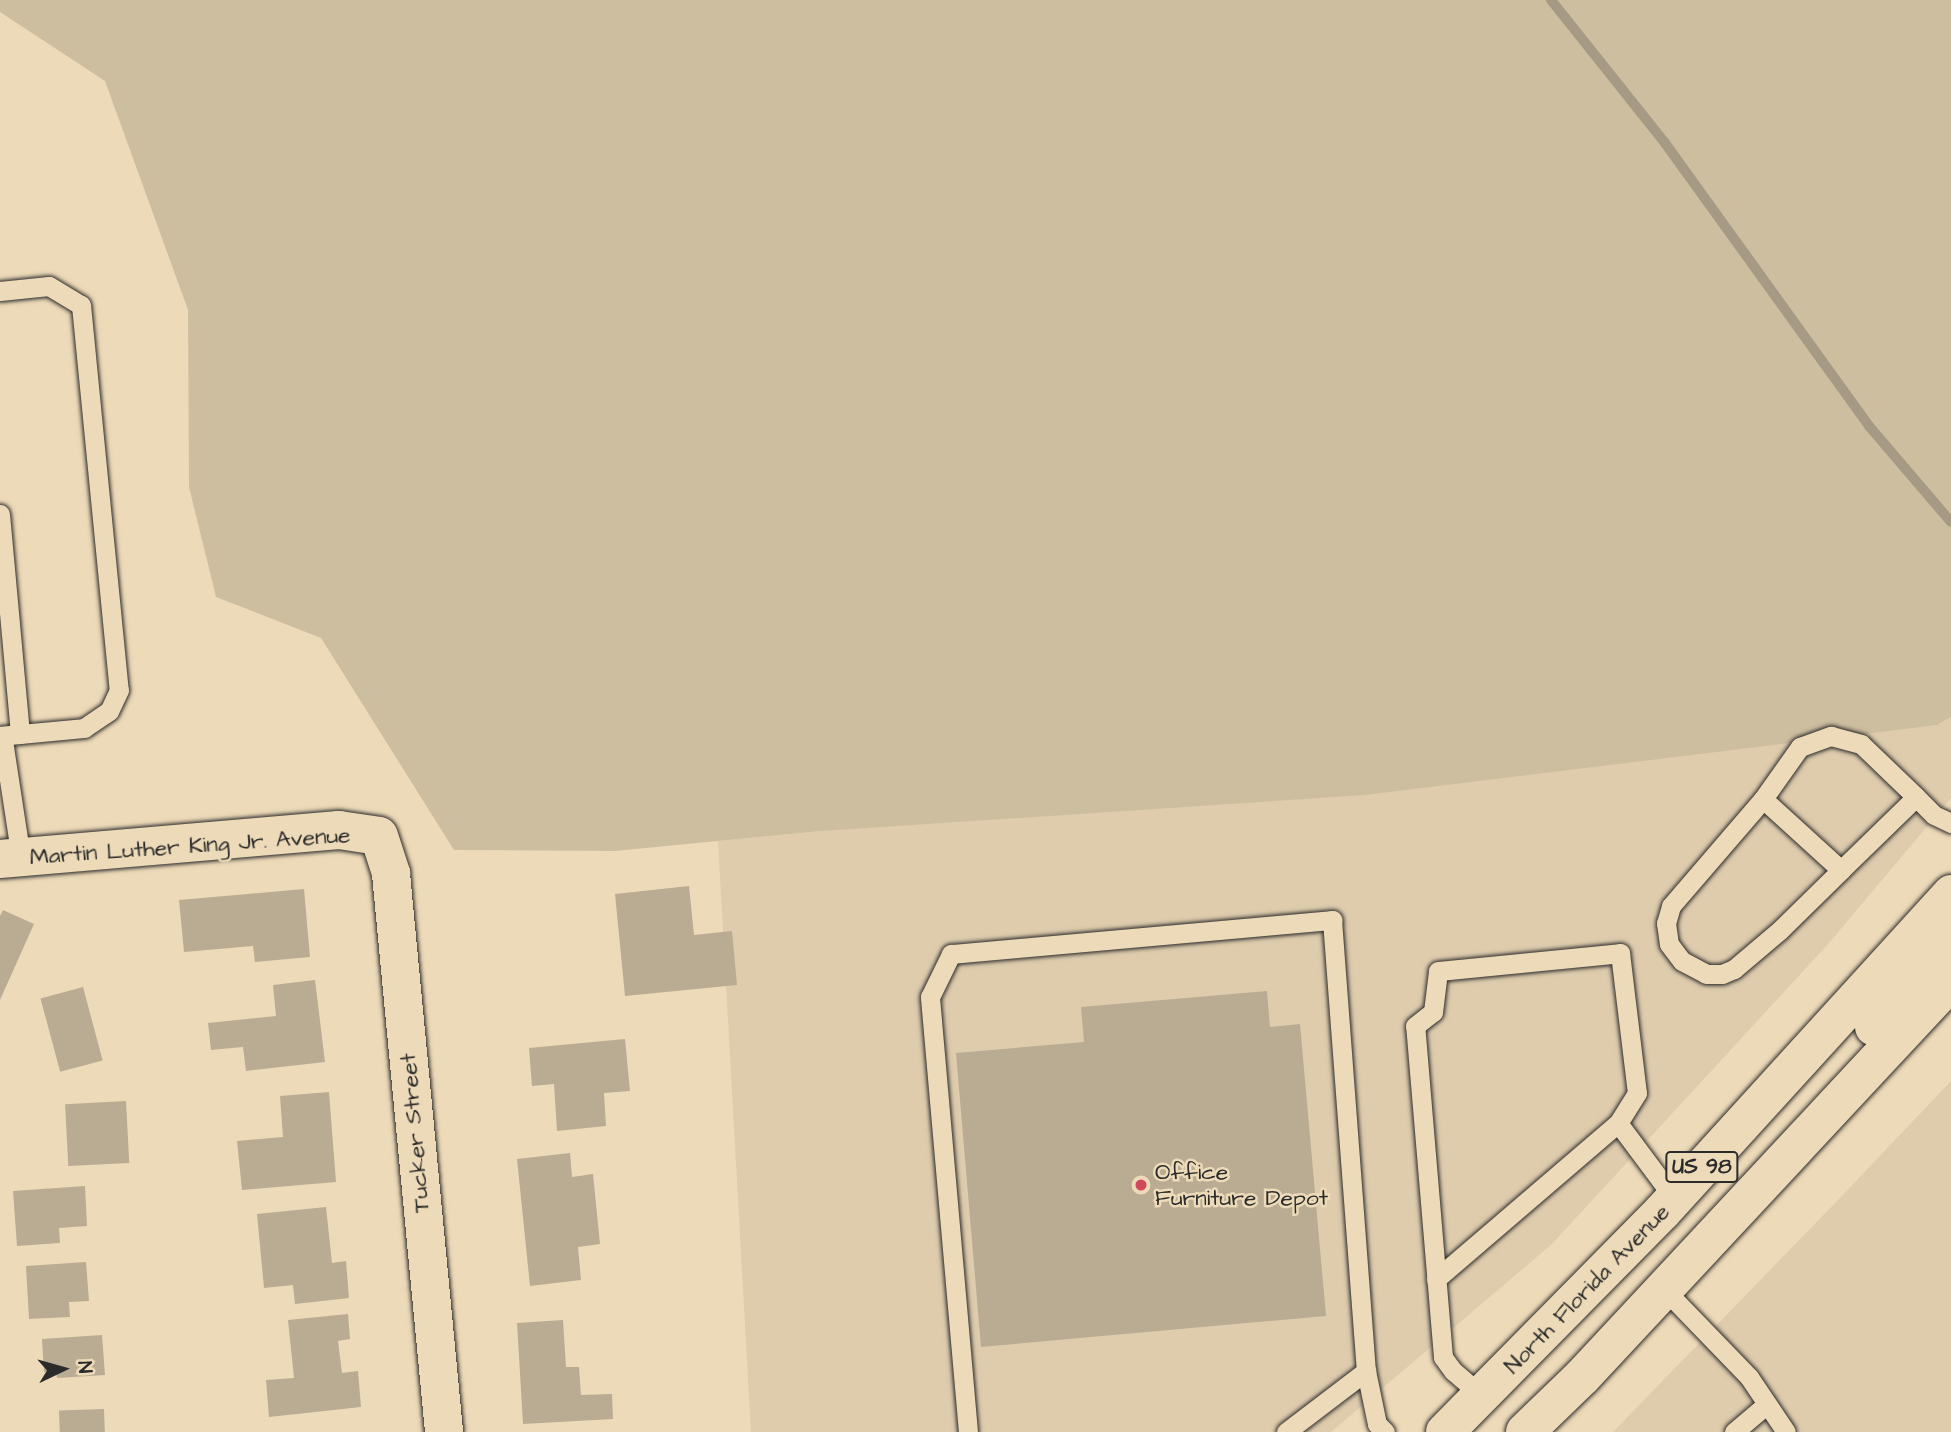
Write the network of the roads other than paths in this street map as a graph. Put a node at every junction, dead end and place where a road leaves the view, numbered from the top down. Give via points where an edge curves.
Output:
1 (0, 290) edge
2 (0, 514) edge
3 (7, 665) edge
4 (20, 734) junction
5 (0, 736) edge
6 (0, 743) edge
7 (1916, 797) junction
8 (1763, 799) junction
9 (1951, 823) edge
10 (379, 836) joint
11 (10, 858) edge
12 (1841, 870) junction
13 (1951, 894) edge
14 (1951, 938) edge
15 (1951, 981) edge
16 (1618, 1123) junction
17 (1674, 1198) junction
18 (1710, 1240) junction
19 (1436, 1279) junction
20 (1664, 1289) junction
21 (1366, 1371) junction
22 (1767, 1404) junction
23 (1480, 1414) edge
24 (444, 1432) edge
25 (968, 1432) edge
26 (1286, 1432) edge
27 (1385, 1432) edge
28 (1445, 1432) edge
29 (1525, 1432) edge
30 (1734, 1432) edge
31 (1786, 1432) edge

1 - 4 lane via 49,286 81,305 119,690 109,711 84,728
2 - 3 lane
3 - 4 lane
4 - 5 lane
6 - 11 lane via 4,747
7 - 8 lane via 1861,744 1831,736 1800,747
7 - 9 lane via 1934,815
7 - 12 lane
8 - 12 lane
8 - 12 lane via 1671,906 1665,923 1669,944 1682,961 1706,974 1734,969
10 - 11 main road, Martin Luther King Jr. Avenue via 339,830
10 - 24 main road, Tucker Street via 391,874
13 - 17 main road, North Florida Avenue / US 98
14 - 18 main road via 1735,1182
15 - 18 main road, US 98
16 - 17 lane
16 - 19 lane
16 - 19 lane via 1637,1093 1620,953 1438,971 1433,1012 1415,1027
17 - 23 main road, North Florida Avenue / US 98 via 1578,1299
18 - 20 main road, US 98
19 - 23 lane via 1443,1357
20 - 22 lane via 1749,1377
20 - 29 main road, US 98
21 - 25 lane via 1332,920 951,954 930,997
21 - 26 lane
21 - 27 lane via 1377,1424
22 - 30 lane
22 - 31 lane
23 - 28 main road, North Florida Avenue / US 98

